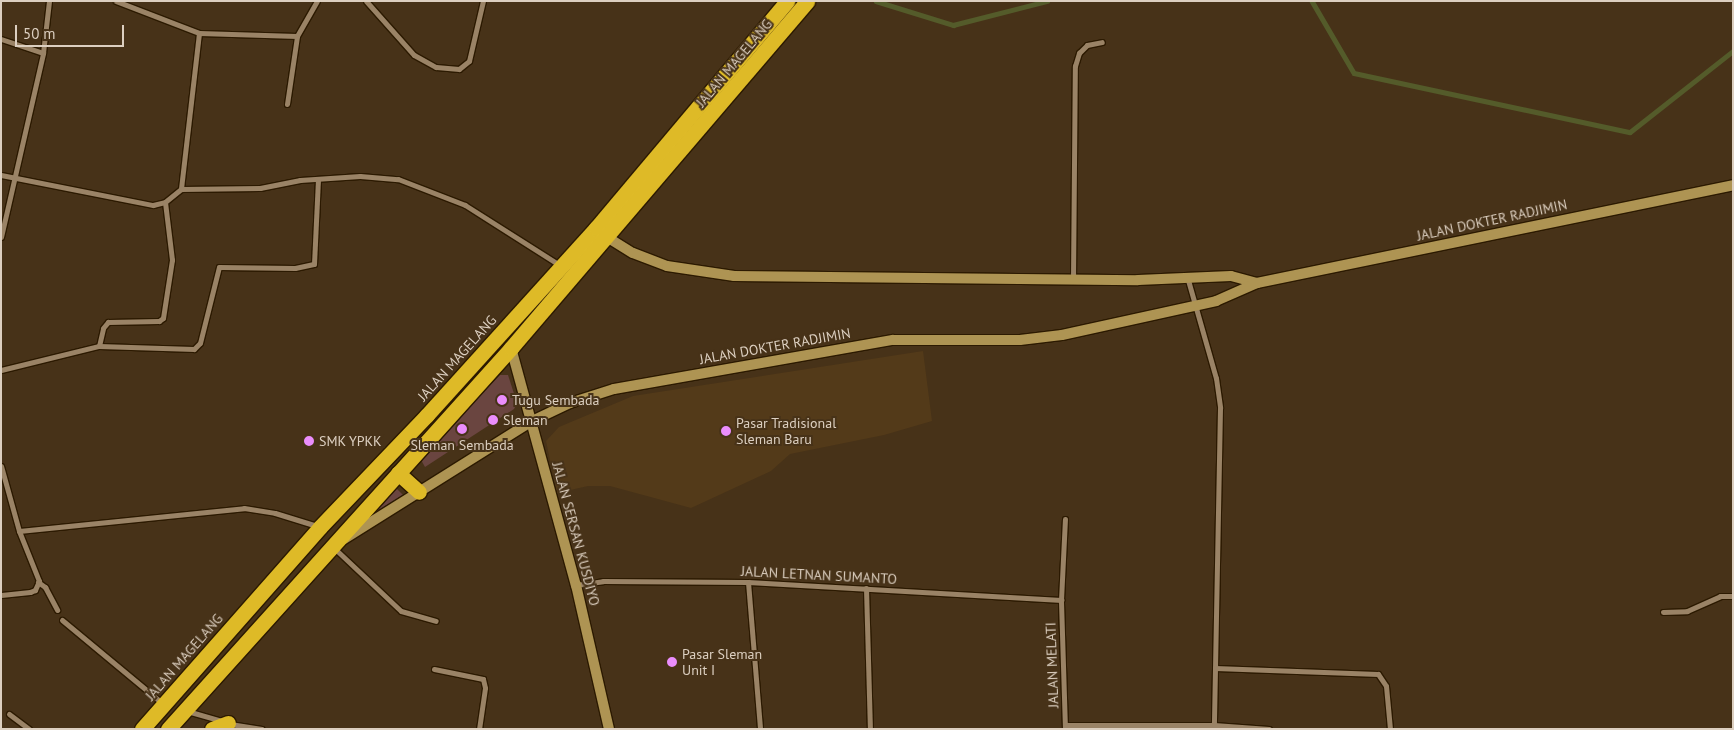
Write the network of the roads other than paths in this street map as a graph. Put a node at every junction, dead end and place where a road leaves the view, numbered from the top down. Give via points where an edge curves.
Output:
1 (49, 1) edge
2 (116, 1) edge
3 (317, 1) edge
4 (366, 1) edge
5 (483, 1) edge
6 (787, 1) edge
7 (807, 1) edge
8 (198, 33) junction
9 (297, 36) junction
10 (1, 39) edge
11 (1102, 42) dead end
12 (42, 53) junction
13 (287, 104) dead end
14 (1, 175) edge
15 (15, 178) junction
16 (318, 179) junction
17 (1733, 185) edge
18 (181, 189) junction
19 (166, 202) junction
20 (596, 228) junction
21 (1, 237) edge
22 (608, 238) junction
23 (561, 266) junction
24 (1073, 280) junction
25 (1188, 280) junction
26 (1258, 283) junction
27 (1194, 307) junction
28 (99, 346) junction
29 (511, 348) junction
30 (1, 370) edge
31 (532, 421) junction
32 (1, 466) edge
33 (398, 473) junction
34 (3, 478) edge
35 (419, 492) junction
36 (1065, 519) dead end
37 (320, 527) junction
38 (19, 530) junction
39 (332, 546) junction
40 (38, 582) junction
41 (748, 582) junction
42 (576, 585) junction
43 (866, 588) junction
44 (1, 595) edge
45 (1733, 596) edge
46 (1061, 600) junction
47 (57, 610) dead end
48 (1662, 612) dead end
49 (62, 620) dead end
50 (436, 622) dead end
51 (1215, 668) junction
52 (434, 669) dead end
53 (164, 704) junction
54 (184, 710) junction
55 (8, 714) dead end
56 (228, 723) junction
57 (1214, 725) junction
58 (1065, 727) edge
59 (1166, 727) edge
60 (29, 729) edge
61 (142, 729) edge
62 (168, 729) edge
63 (212, 729) edge
64 (262, 729) edge
65 (479, 729) edge
66 (609, 729) edge
67 (760, 729) edge
68 (870, 729) edge
69 (1269, 729) edge
70 (1390, 729) edge

1 - 12 street
2 - 8 street
3 - 9 street
4 - 5 street via 414,54 436,67 459,69 469,61
6 - 20 highway, JALAN MAGELANG
7 - 22 highway, JALAN MAGELANG
8 - 9 street
8 - 18 street
9 - 13 street
10 - 12 street
11 - 24 street via 1087,45 1075,66
12 - 15 street
14 - 15 street
15 - 19 street via 139,204
15 - 21 street
16 - 18 street via 260,188
16 - 23 street via 360,176 398,179 465,205
16 - 28 street via 314,264 295,268 220,267 200,343 194,349
17 - 26 main road, JALAN DOKTER RADJIMIN
18 - 19 street
19 - 28 street via 172,260 163,318 159,321 108,322 103,328
20 - 22 main road, JALAN DOKTER RADJIMIN
20 - 23 highway, JALAN MAGELANG
22 - 24 main road, JALAN DOKTER RADJIMIN via 633,253 667,266 726,276
22 - 29 highway, JALAN MAGELANG
23 - 37 highway, JALAN MAGELANG via 427,415
24 - 25 main road, JALAN DOKTER RADJIMIN
25 - 26 main road, JALAN DOKTER RADJIMIN via 1231,276
25 - 27 street
26 - 27 main road, JALAN DOKTER RADJIMIN via 1235,296
27 - 31 main road, JALAN DOKTER RADJIMIN via 1043,338 910,338 876,342 614,389 570,403
27 - 51 street via 1216,378 1220,408
28 - 30 street
29 - 31 main road, JALAN SERSAN KUSDIYO
29 - 33 highway, JALAN MAGELANG
31 - 35 main road, JALAN DOKTER RADJIMIN
31 - 42 main road, JALAN SERSAN KUSDIYO
32 - 34 street
33 - 35 highway
33 - 39 highway, JALAN MAGELANG
34 - 38 street
35 - 39 main road, JALAN DOKTER RADJIMIN
36 - 46 street, JALAN MELATI
37 - 38 street via 275,513 244,508
37 - 53 highway, JALAN MAGELANG
38 - 40 street
39 - 50 street via 401,611
39 - 54 highway, JALAN MAGELANG
40 - 44 street via 35,590 30,592
40 - 47 street
41 - 42 street, JALAN LETNAN SUMANTO via 603,581
41 - 43 street, JALAN LETNAN SUMANTO
41 - 67 street
42 - 66 main road, JALAN SERSAN KUSDIYO
43 - 46 street, JALAN LETNAN SUMANTO
43 - 68 street
45 - 48 street via 1720,596 1687,611
46 - 58 street, JALAN MELATI
49 - 53 street
51 - 57 street
51 - 70 street via 1378,674 1386,686
52 - 65 street via 483,679 485,688
53 - 61 highway, JALAN MAGELANG
54 - 56 street
54 - 62 highway, JALAN MAGELANG
55 - 60 street
56 - 63 highway
56 - 64 street
57 - 59 street
57 - 69 street
58 - 59 street

